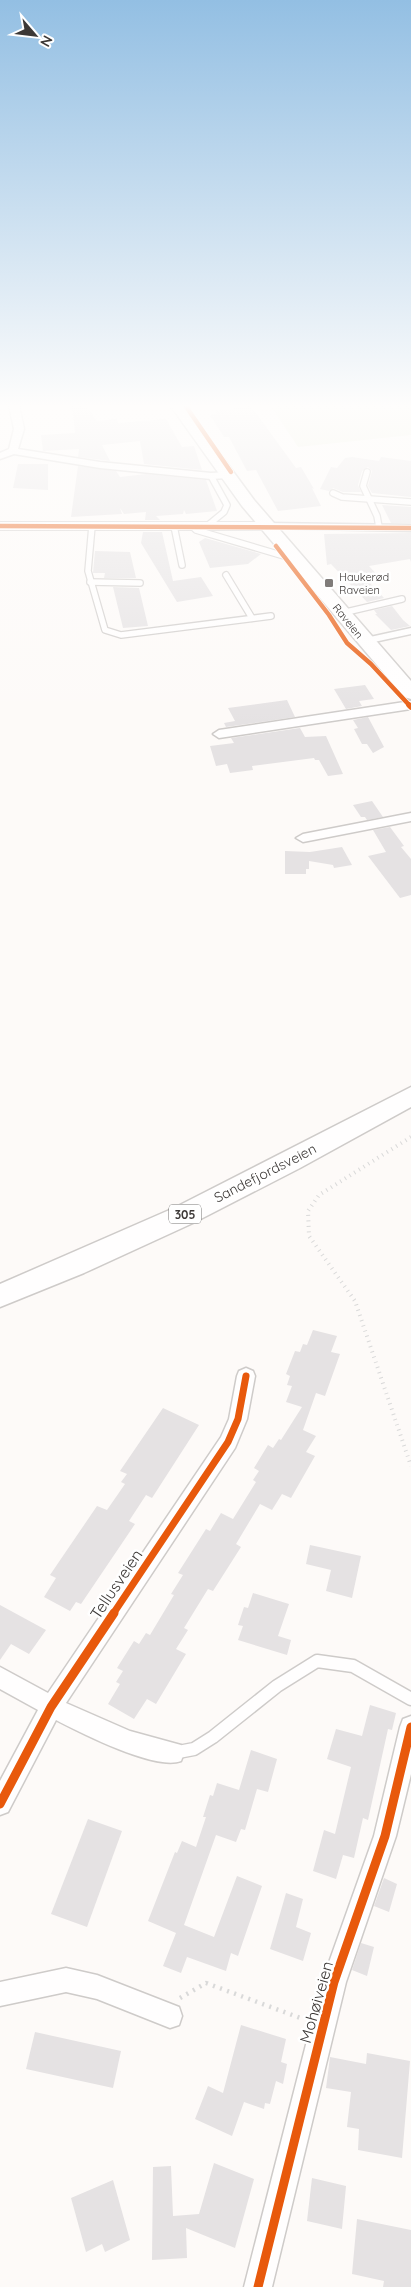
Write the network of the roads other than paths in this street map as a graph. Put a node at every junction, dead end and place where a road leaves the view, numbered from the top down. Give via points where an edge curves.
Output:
1 (226, 512) edge
2 (253, 512) edge
3 (375, 512) edge
4 (0, 526) edge
5 (92, 526) junction
6 (174, 526) junction
7 (192, 526) junction
8 (207, 526) junction
9 (267, 526) junction
10 (379, 527) junction
11 (411, 528) edge
12 (295, 557) junction
13 (182, 565) dead end
14 (226, 575) dead end
15 (90, 582) junction
16 (140, 583) dead end
17 (402, 599) dead end
18 (342, 613) junction
19 (271, 616) dead end
20 (252, 618) junction
21 (411, 631) edge
22 (365, 641) junction
23 (411, 693) edge
24 (411, 705) edge
25 (219, 734) dead end
26 (411, 818) edge
27 (303, 838) dead end
28 (411, 1089) edge
29 (411, 1096) edge
30 (364, 1120) junction
31 (0, 1296) edge
32 (246, 1376) dead end
33 (0, 1677) edge
34 (411, 1699) edge
35 (51, 1707) junction
36 (411, 1727) edge
37 (173, 1753) joint
38 (0, 1804) edge
39 (1, 1990) edge
40 (170, 2016) road end
41 (258, 2287) edge

1 - 8 lane
2 - 9 main road, Raveien
3 - 10 lane
4 - 5 street
5 - 6 street
5 - 15 lane
6 - 7 street
6 - 13 lane
7 - 8 street
7 - 12 lane via 196,530
8 - 9 street
9 - 10 street
9 - 12 main road, Raveien
10 - 11 street
12 - 18 main road, Raveien
14 - 20 lane
15 - 16 lane
15 - 20 lane via 105,630 110,633 121,635
17 - 18 lane
18 - 22 main road, Raveien
19 - 20 lane
21 - 22 street
22 - 23 main road, Raveien
24 - 25 street
26 - 27 street
28 - 30 main road, Sandefjordsveien / 305
29 - 30 main road, Sandefjordsveien / 305
30 - 31 main road, Sandefjordsveien / 305 via 292,1161 175,1219
32 - 35 street, Tellusveien via 238,1419 228,1442
33 - 35 street
34 - 37 lane via 353,1666 317,1660 277,1686 213,1737 194,1749
35 - 37 street via 136,1744
35 - 38 street, Tellusveien
36 - 41 street, Mohøiveien via 385,1836 334,1982
39 - 40 street via 66,1980 96,1987

